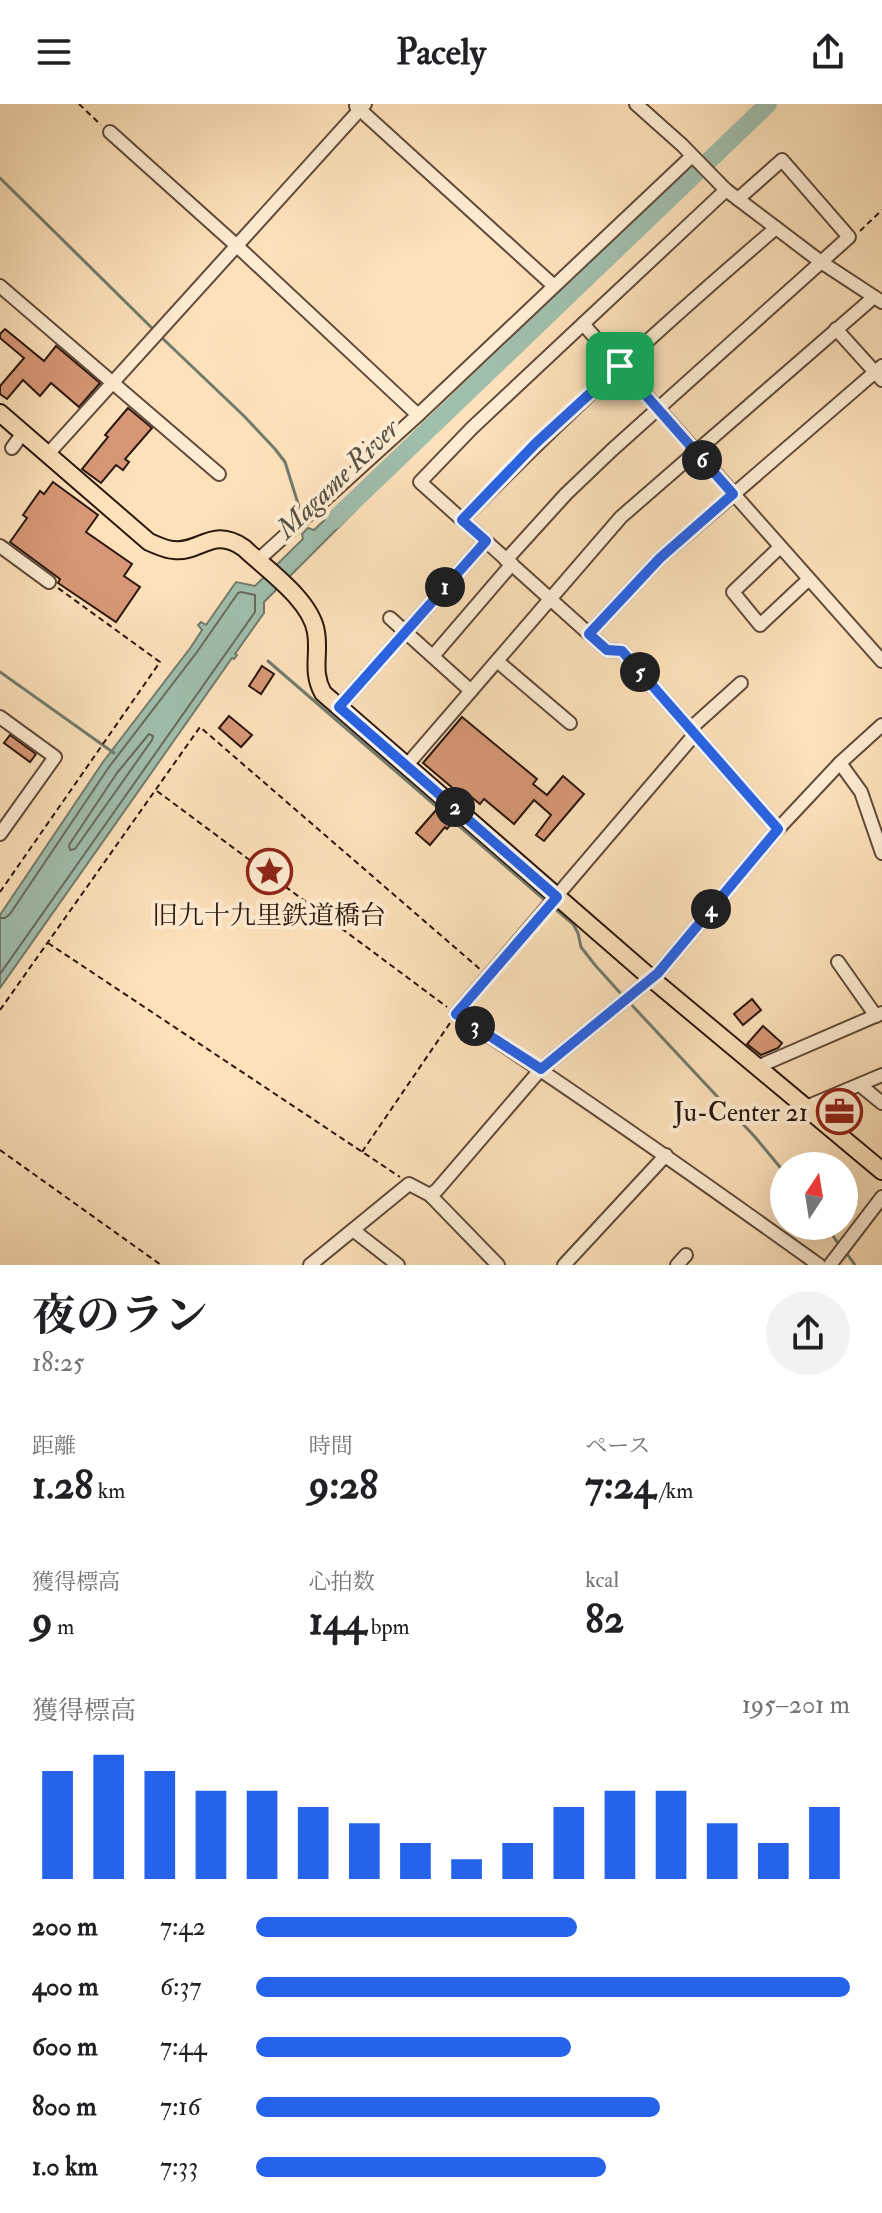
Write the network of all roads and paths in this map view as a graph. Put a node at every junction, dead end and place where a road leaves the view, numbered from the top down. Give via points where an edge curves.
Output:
1 (79, 104) edge
2 (636, 104) edge
3 (359, 106) edge
4 (110, 132) joint
5 (699, 163) junction
6 (726, 190) junction
7 (738, 199) junction
8 (882, 210) edge
9 (776, 228) junction
10 (849, 237) junction
11 (237, 246) junction
12 (821, 262) junction
13 (0, 286) edge
14 (554, 286) junction
15 (878, 299) edge
16 (583, 324) junction
17 (836, 329) junction
18 (620, 366) junction
19 (880, 372) edge
20 (113, 382) junction
21 (658, 409) junction
22 (0, 413) edge
23 (418, 415) junction
24 (23, 433) junction
25 (12, 448) dead end
26 (695, 452) junction
27 (48, 454) junction
28 (219, 474) dead end
29 (733, 494) junction
30 (462, 520) junction
31 (486, 541) junction
32 (0, 546) edge
33 (780, 547) junction
34 (257, 561) junction
35 (509, 562) junction
36 (809, 579) junction
37 (49, 582) joint
38 (550, 599) junction
39 (390, 618) dead end
40 (406, 632) junction
41 (589, 634) junction
42 (433, 656) junction
43 (497, 661) junction
44 (882, 661) edge
45 (741, 683) dead end
46 (471, 691) junction
47 (339, 707) junction
48 (0, 717) edge
49 (570, 723) dead end
50 (882, 725) edge
51 (693, 731) junction
52 (840, 763) junction
53 (407, 765) junction
54 (156, 790) junction
55 (1, 829) edge
56 (778, 829) junction
57 (882, 853) edge
58 (0, 892) edge
59 (553, 902) junction
60 (47, 943) junction
61 (837, 963) dead end
62 (488, 976) junction
63 (652, 979) junction
64 (0, 1010) edge
65 (456, 1014) junction
66 (879, 1014) edge
67 (757, 1067) junction
68 (541, 1069) junction
69 (882, 1075) edge
70 (860, 1085) junction
71 (882, 1103) edge
72 (806, 1107) junction
73 (0, 1150) edge
74 (362, 1152) junction
75 (666, 1155) junction
76 (882, 1171) edge
77 (409, 1184) junction
78 (430, 1195) junction
79 (882, 1197) edge
80 (353, 1230) junction
81 (161, 1265) edge
82 (310, 1265) edge
83 (398, 1265) edge
84 (498, 1265) edge
85 (564, 1265) edge
86 (819, 1265) edge
87 (830, 1265) edge

1 - 4 path
2 - 5 street
3 - 11 street
3 - 14 street
4 - 11 street
5 - 6 street
5 - 14 street
6 - 7 street
6 - 16 street
7 - 9 street
7 - 10 street via 782,160
8 - 10 path
9 - 12 street
9 - 18 street
10 - 12 street
11 - 20 street
11 - 23 street
12 - 15 street
12 - 21 street
13 - 20 street
14 - 23 street
15 - 17 street
16 - 18 street
16 - 30 street via 420,482
17 - 19 street
17 - 26 street
18 - 21 street
18 - 30 street
19 - 29 street
20 - 27 street
20 - 28 street
21 - 26 street
21 - 35 street via 566,494
22 - 24 main road
23 - 34 street
24 - 25 street
24 - 27 main road
26 - 29 street
26 - 38 street via 621,517
27 - 34 main road via 149,542 178,551 226,540
29 - 33 street
29 - 41 street via 660,558
30 - 31 street
31 - 35 street
31 - 40 street
32 - 37 street
33 - 36 street
33 - 36 street via 733,592 760,625
34 - 47 main road via 306,607 317,633 318,685
35 - 38 street
35 - 42 street
36 - 44 street
37 - 58 path via 160,662
38 - 41 street
38 - 43 street
39 - 40 street
40 - 42 street
40 - 47 street
41 - 51 street via 607,650 622,651
42 - 46 street
43 - 46 street
43 - 49 street
45 - 51 street
46 - 53 street
47 - 53 main road
48 - 55 street via 55,757
50 - 52 street
51 - 56 street
51 - 59 street
52 - 56 street
52 - 57 street via 861,792
53 - 59 main road
54 - 60 path
54 - 62 path via 200,727
54 - 65 path
56 - 63 street
59 - 62 street
59 - 63 main road
60 - 64 path
60 - 74 path
61 - 66 street
62 - 65 street
63 - 67 main road
63 - 68 street
65 - 68 street
65 - 74 path
66 - 67 street
67 - 72 main road
68 - 75 street
68 - 78 street
69 - 70 street
70 - 71 street
70 - 72 street
72 - 76 main road
73 - 81 path
74 - 77 path
75 - 85 street
75 - 86 street
77 - 78 street
77 - 80 street
78 - 84 street
79 - 87 street
80 - 82 street
80 - 83 street

